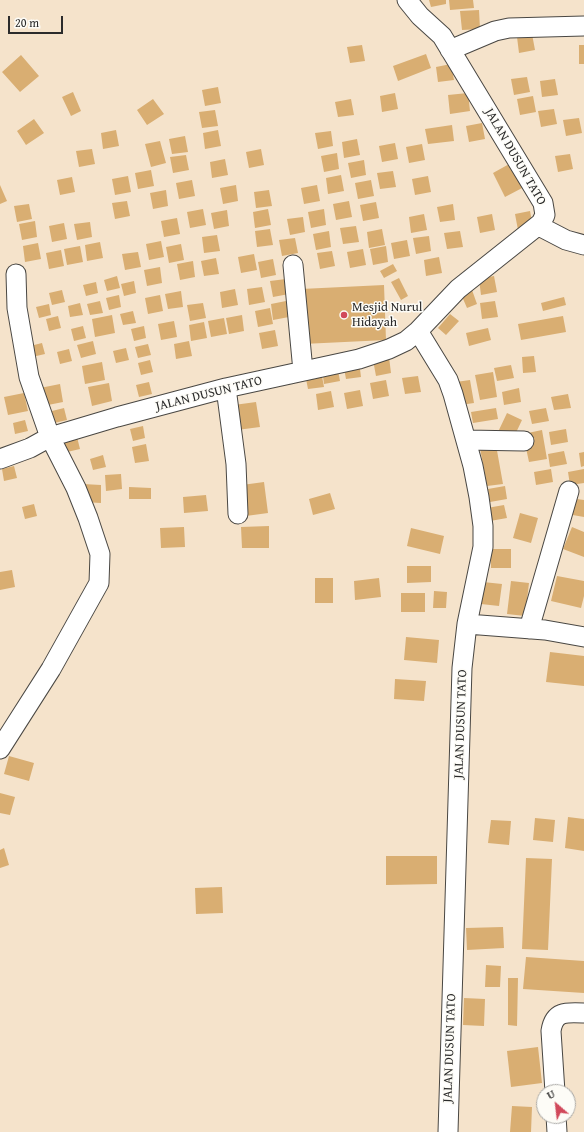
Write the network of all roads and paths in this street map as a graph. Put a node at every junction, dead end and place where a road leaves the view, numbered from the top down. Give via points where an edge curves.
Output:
1 (407, 0) edge
2 (584, 26) edge
3 (450, 50) junction
4 (539, 226) junction
5 (584, 245) edge
6 (293, 265) dead end
7 (16, 274) dead end
8 (418, 331) junction
9 (303, 371) junction
10 (226, 388) junction
11 (50, 438) junction
12 (466, 440) junction
13 (524, 441) dead end
14 (0, 459) edge
15 (569, 490) dead end
16 (238, 514) dead end
17 (467, 624) junction
18 (529, 629) junction
19 (584, 637) edge
20 (0, 750) edge
21 (584, 1013) edge
22 (554, 1084) edge
23 (448, 1132) edge

1 - 3 street, JALAN DUSUN TATO via 442,36
2 - 3 street via 509,28 495,31
3 - 4 street, JALAN DUSUN TATO via 543,203 545,215
4 - 5 street via 566,240
4 - 8 street, JALAN DUSUN TATO via 458,289
6 - 9 street
7 - 11 street via 17,308 29,377
8 - 9 street, JALAN DUSUN TATO via 406,341 389,349 359,359
8 - 12 street, JALAN DUSUN TATO via 448,380
9 - 10 street, JALAN DUSUN TATO
10 - 11 street, JALAN DUSUN TATO
10 - 16 street via 236,464
11 - 14 street, JALAN DUSUN TATO
11 - 20 street via 76,488 100,554 98,583 50,670
12 - 13 street
12 - 17 street, JALAN DUSUN TATO via 483,526 483,547
15 - 18 street
17 - 18 street
17 - 23 street, JALAN DUSUN TATO via 462,676
18 - 19 street
21 - 22 street via 559,1014 552,1022 550,1032

